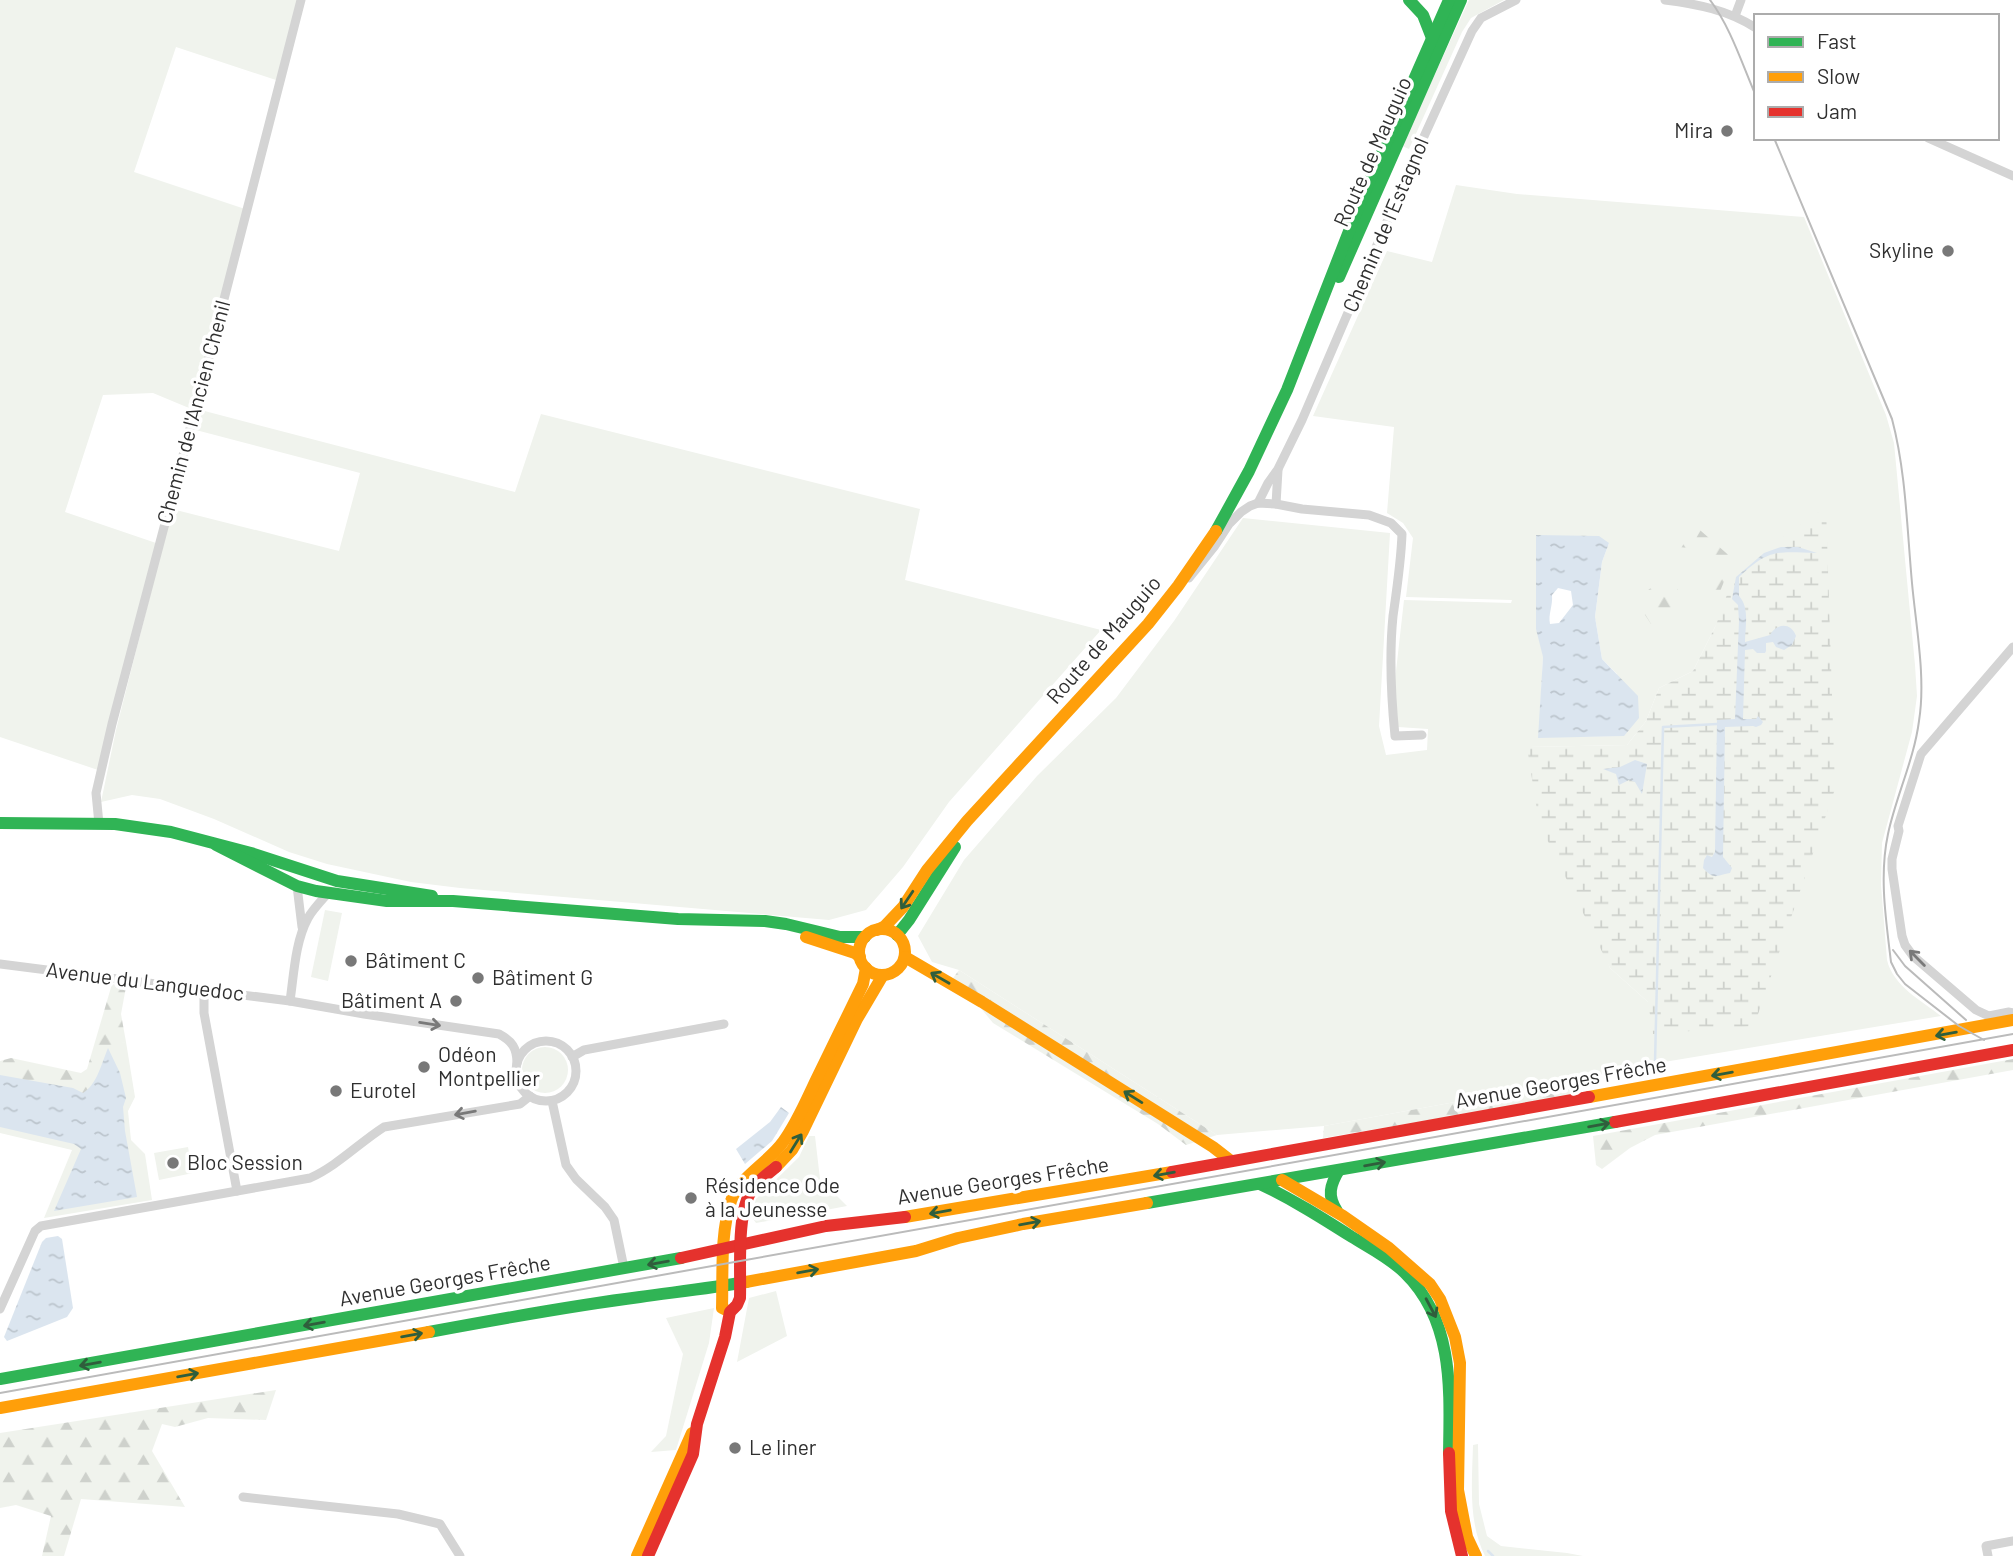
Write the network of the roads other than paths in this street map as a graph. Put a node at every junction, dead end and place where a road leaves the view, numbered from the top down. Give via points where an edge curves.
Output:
1 (301, 0) edge
2 (1409, 0) edge
3 (1440, 0) edge
4 (1450, 0) edge
5 (1461, 0) edge
6 (1516, 0) edge
7 (1665, 0) edge
8 (1741, 0) edge
9 (1423, 15) junction
10 (1735, 16) junction
11 (1448, 17) junction
12 (1754, 26) edge
13 (1432, 38) junction
14 (1932, 140) edge
15 (2013, 176) edge
16 (1302, 356) junction
17 (1278, 469) junction
18 (1258, 503) junction
19 (1276, 503) junction
20 (1148, 624) junction
21 (2013, 647) edge
22 (1422, 735) dead end
23 (996, 790) junction
24 (0, 823) edge
25 (99, 824) junction
26 (216, 845) junction
27 (301, 870) junction
28 (316, 885) junction
29 (297, 886) junction
30 (383, 890) junction
31 (329, 892) junction
32 (453, 901) junction
33 (733, 922) junction
34 (877, 930) junction
35 (302, 933) junction
36 (897, 935) junction
37 (865, 937) junction
38 (905, 957) junction
39 (863, 963) junction
40 (0, 964) edge
41 (883, 975) junction
42 (204, 990) junction
43 (290, 1001) junction
44 (2013, 1013) edge
45 (2013, 1020) edge
46 (724, 1024) dead end
47 (2013, 1050) edge
48 (572, 1057) junction
49 (517, 1063) junction
50 (530, 1096) junction
51 (552, 1101) junction
52 (1276, 1153) junction
53 (1252, 1158) junction
54 (1231, 1161) junction
55 (1339, 1170) junction
56 (1282, 1180) junction
57 (1260, 1184) junction
58 (237, 1191) junction
59 (1343, 1216) junction
60 (742, 1244) junction
61 (725, 1248) junction
62 (624, 1268) junction
63 (741, 1283) junction
64 (723, 1286) junction
65 (0, 1309) edge
66 (730, 1312) junction
67 (0, 1380) edge
68 (0, 1408) edge
69 (698, 1424) junction
70 (243, 1497) dead end
71 (2013, 1541) edge
72 (460, 1556) edge
73 (637, 1556) edge
74 (648, 1556) edge
75 (1462, 1556) edge
76 (1476, 1556) edge
77 (1988, 1556) edge

1 - 25 street, Chemin de l'Ancien Chenil via 112,724 96,793
2 - 9 main road
3 - 11 main road
4 - 11 main road, Route de Mauguio
5 - 11 main road, Route de Mauguio
6 - 17 street, Chemin de l'Estagnol via 1482,18 1472,31
7 - 10 street
8 - 10 street
9 - 11 main road
9 - 13 main road
10 - 12 street
11 - 13 main road, Route de Mauguio
11 - 16 main road, Route de Mauguio
13 - 16 main road, Route de Mauguio via 1362,198
14 - 15 street
16 - 20 main road, Route de Mauguio via 1259,451 1221,520
17 - 18 street, Chemin de l'Estagnol
17 - 19 street, Chemin de l'Estagnol
18 - 19 street
18 - 20 street, Chemin de l'Estagnol via 1229,524
19 - 22 street via 1369,515 1391,523 1402,534 1393,617 1393,724 1395,736
20 - 23 main road, Route de Mauguio
44 -> 21 street via 1989,1016 1976,1010 1913,956 1902,936 1892,869 1898,826 1922,754
23 -> 34 main road, Route de Mauguio via 927,870 903,907
23 - 36 main road, Route de Mauguio
24 - 25 main road
25 - 26 main road via 171,832
26 - 27 main road
26 - 29 main road
27 - 28 main road
27 - 30 main road
28 - 29 main road
28 - 30 main road
28 - 31 main road
29 - 31 main road
29 - 35 street
30 - 32 main road
31 - 32 main road via 387,901
31 - 35 street via 308,916
32 - 33 main road
33 - 37 main road via 765,921 840,937
33 - 39 main road via 804,936 855,953
34 - 36 main road
34 - 37 main road
35 - 43 street
36 - 38 main road
37 - 39 main road via 861,943
38 - 41 main road via 897,969
54 -> 38 main road
39 - 41 main road
39 - 61 main road via 863,984 802,1109 776,1150 734,1193
40 - 42 street, Avenue du Languedoc
60 -> 41 main road via 745,1204 752,1189 792,1150
42 - 43 street, Avenue du Languedoc
42 - 58 street via 204,1013
43 -> 49 street, Avenue du Languedoc via 499,1034 516,1048
45 -> 52 main road, Avenue Georges Frêche
46 - 48 street via 584,1050
55 -> 47 main road
48 - 49 street via 560,1045 544,1041 528,1047
48 - 51 street via 574,1081
49 - 50 street via 518,1082
50 - 51 street
50 -> 58 street via 520,1104 384,1127 313,1176
51 - 62 street via 566,1165 614,1220
52 - 53 main road, Avenue Georges Frêche
52 - 56 main road
53 - 54 main road, Avenue Georges Frêche
53 - 57 main road
54 -> 60 main road, Avenue Georges Frêche
55 - 56 main road
55 - 59 main road via 1329,1185 1335,1210
56 - 57 main road
56 - 59 main road
63 -> 57 main road via 916,1251 1023,1224
57 -> 75 main road via 1284,1194 1403,1270 1423,1293 1437,1319 1449,1365 1447,1491
58 - 65 street via 41,1226 32,1236
59 - 76 main road via 1430,1284 1448,1316 1460,1363 1458,1490 1467,1537
60 - 61 main road, Avenue Georges Frêche
60 - 63 main road
61 -> 62 main road, Avenue Georges Frêche
61 - 64 main road
62 -> 67 main road, Avenue Georges Frêche
63 - 64 main road
63 - 66 main road via 740,1298
64 - 66 main road via 722,1308
68 -> 64 main road via 504,1319
66 - 69 main road
69 - 73 main road
69 - 74 main road via 693,1454
70 - 72 street via 398,1514 440,1524
71 - 77 street via 1986,1546

